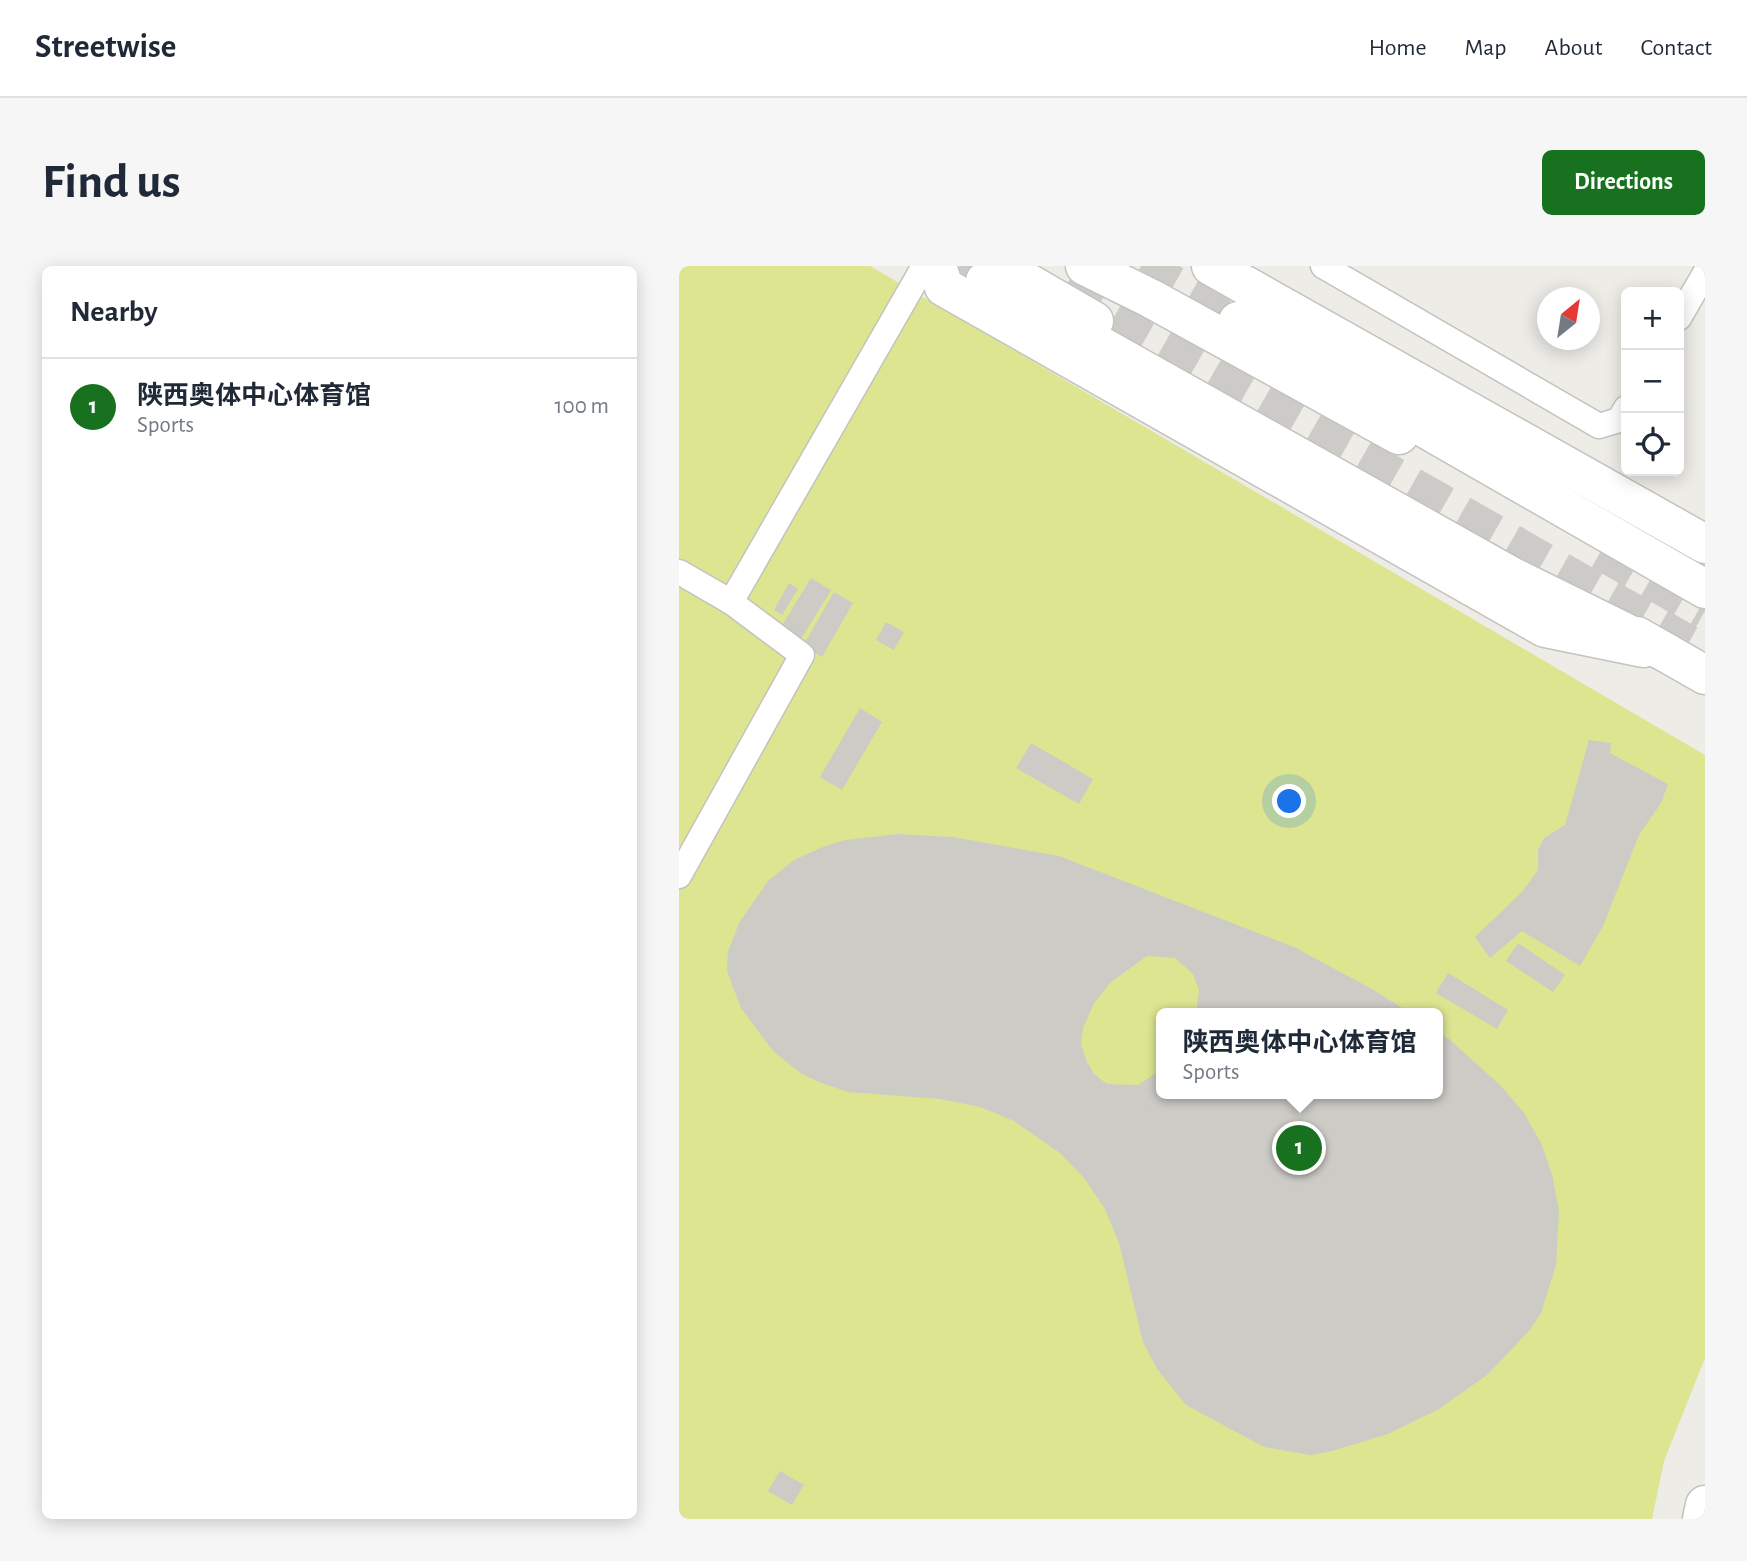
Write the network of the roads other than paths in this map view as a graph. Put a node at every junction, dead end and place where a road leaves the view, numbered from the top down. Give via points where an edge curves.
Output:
1 (924, 266) edge
2 (937, 266) edge
3 (1085, 266) edge
4 (1211, 266) edge
5 (1323, 266) edge
6 (992, 273) tunnel mouth
7 (1705, 273) edge
8 (1684, 309) edge
9 (1238, 321) tunnel mouth
10 (1623, 413) edge
11 (1701, 533) edge
12 (679, 572) edge
13 (1705, 589) edge
14 (731, 601) junction
15 (1705, 602) edge
16 (1667, 653) junction
17 (1705, 675) edge
18 (679, 876) edge
19 (1705, 1505) edge
20 (1702, 1519) edge

1 - 14 street
2 - 16 main road via 944,287 1545,628
3 - 15 main road
4 - 11 main road
5 - 10 street via 1599,426 1619,420
6 - 16 main road via 1511,576
7 - 8 street
9 - 13 main road
12 - 14 street
14 - 18 street via 802,655
16 - 17 main road
19 - 20 main road

